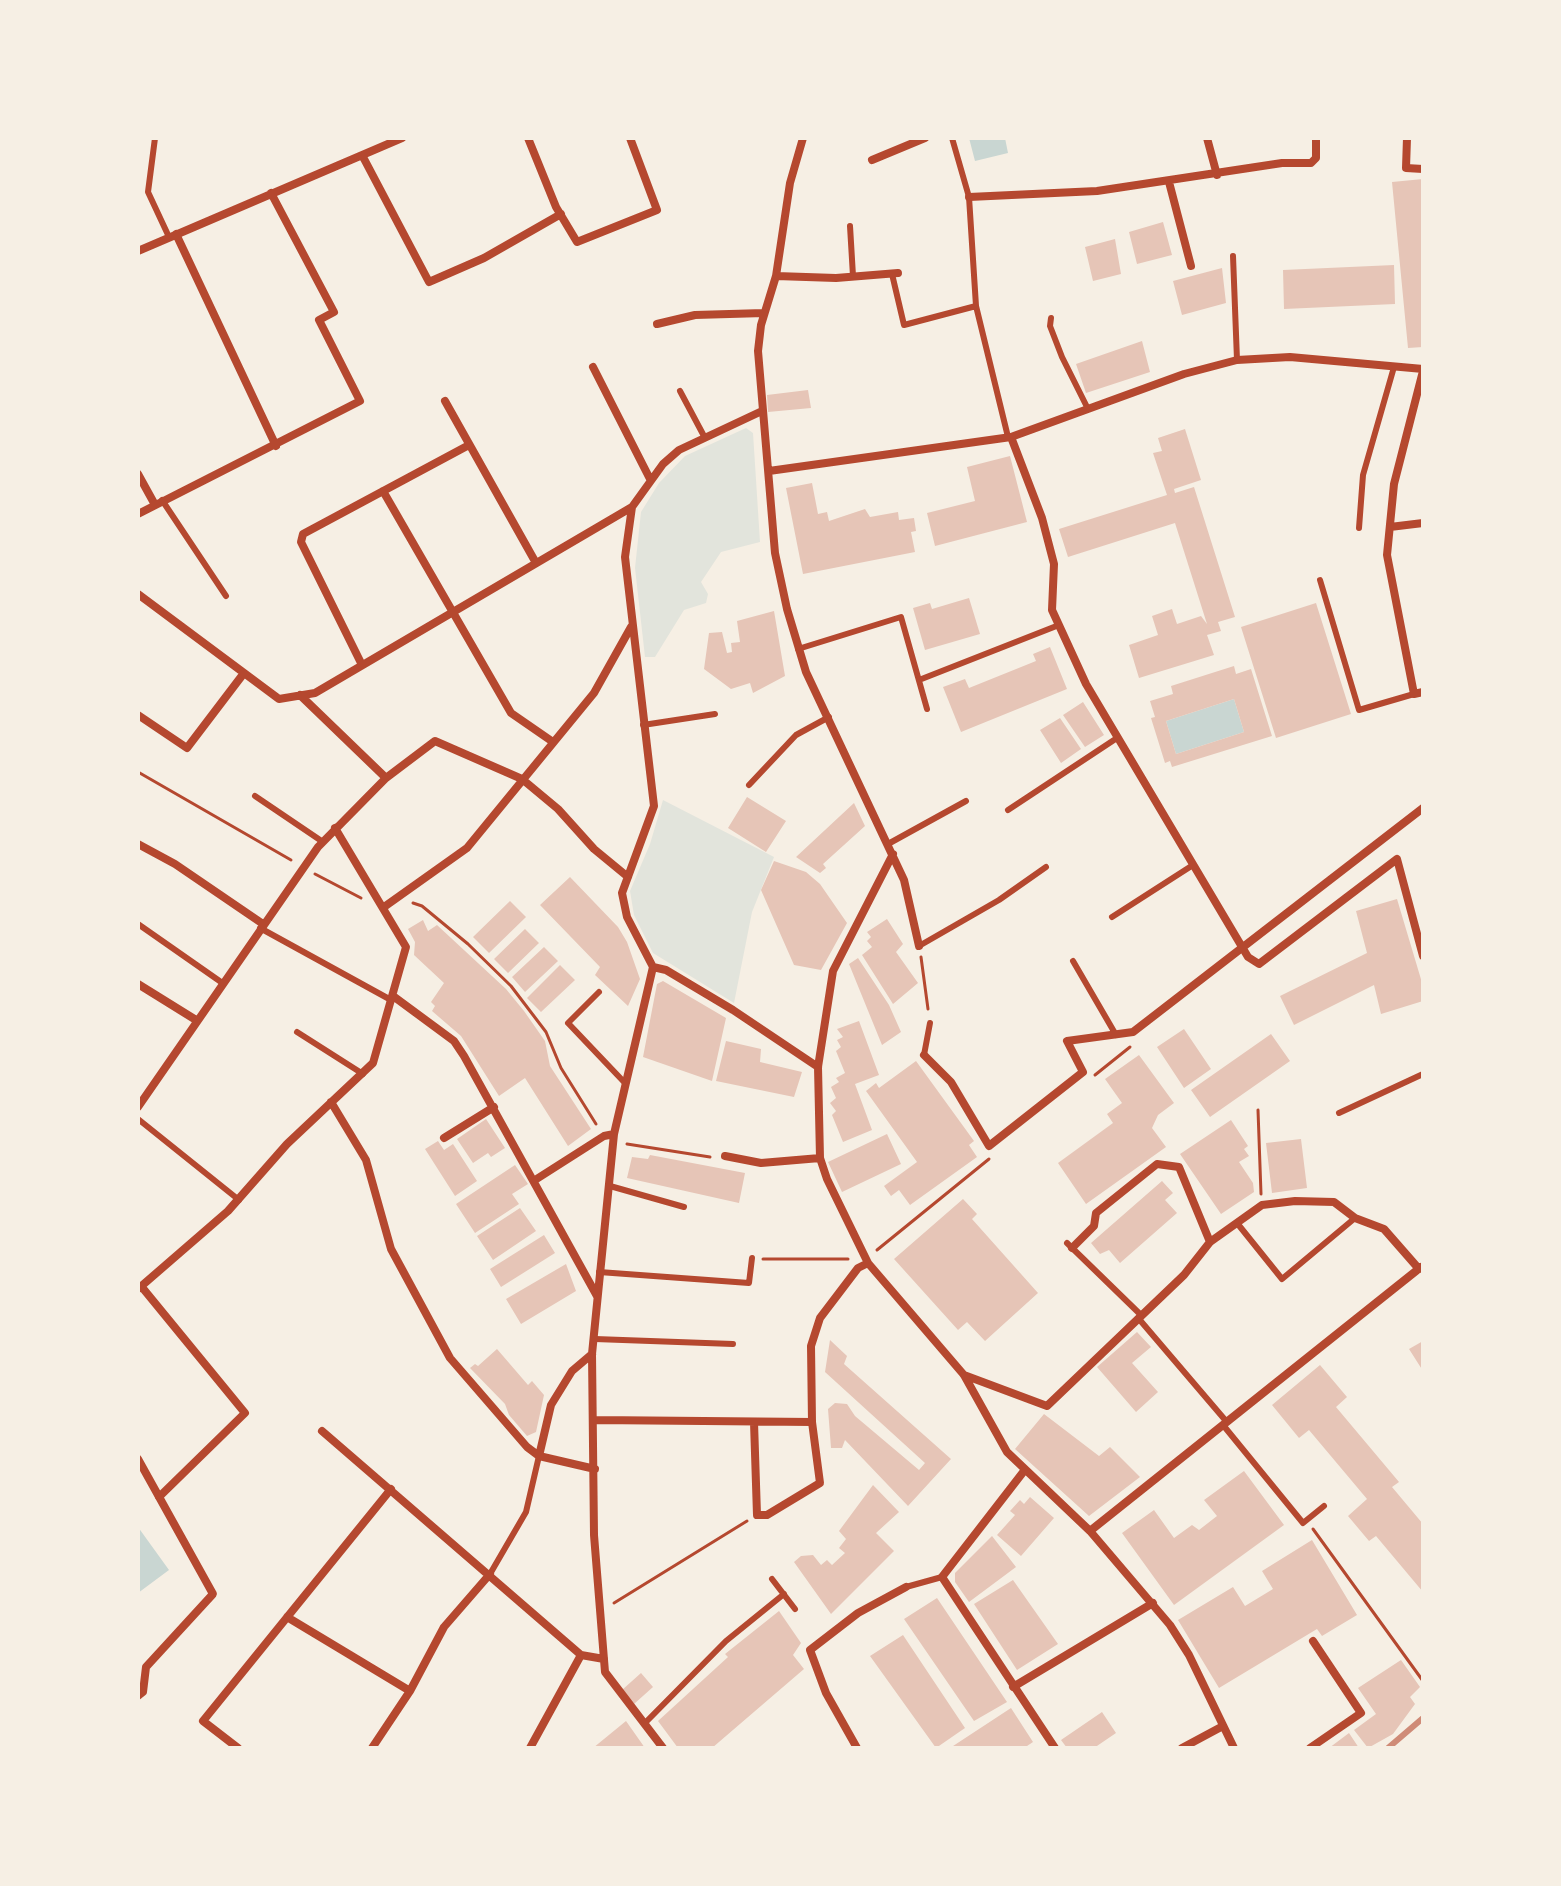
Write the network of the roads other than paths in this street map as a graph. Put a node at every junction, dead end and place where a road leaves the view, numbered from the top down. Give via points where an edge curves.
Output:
1 (155, 138) edge
2 (402, 138) edge
3 (528, 138) edge
4 (630, 138) edge
5 (803, 138) edge
6 (925, 138) edge
7 (952, 138) edge
8 (1207, 138) edge
9 (1316, 138) edge
10 (1407, 138) edge
11 (362, 155) junction
12 (872, 160) dead end
13 (1423, 169) edge
14 (1217, 175) junction
15 (1169, 182) junction
16 (271, 193) junction
17 (969, 197) junction
18 (561, 214) junction
19 (850, 226) dead end
20 (172, 236) junction
21 (138, 251) edge
22 (1233, 256) dead end
23 (1191, 266) dead end
24 (895, 274) joint
25 (776, 276) junction
26 (853, 276) junction
27 (976, 306) junction
28 (764, 313) junction
29 (1051, 318) dead end
30 (657, 324) dead end
31 (1237, 360) junction
32 (593, 367) dead end
33 (1394, 367) junction
34 (1423, 370) edge
35 (680, 391) dead end
36 (445, 401) dead end
37 (1088, 409) junction
38 (762, 411) junction
39 (1009, 437) junction
40 (705, 438) junction
41 (469, 445) junction
42 (276, 446) junction
43 (769, 471) junction
44 (138, 474) edge
45 (650, 479) junction
46 (383, 491) junction
47 (158, 501) junction
48 (632, 507) junction
49 (138, 514) edge
50 (1423, 523) edge
51 (1390, 527) junction
52 (1359, 528) dead end
53 (536, 563) junction
54 (1320, 580) dead end
55 (138, 594) edge
56 (226, 596) dead end
57 (453, 611) junction
58 (1059, 625) junction
59 (631, 627) junction
60 (798, 649) junction
61 (362, 665) junction
62 (244, 673) junction
63 (919, 680) junction
64 (1418, 693) edge
65 (300, 695) junction
66 (927, 709) dead end
67 (715, 714) dead end
68 (138, 715) edge
69 (829, 717) junction
70 (643, 725) junction
71 (1117, 738) junction
72 (553, 742) junction
73 (386, 778) junction
74 (522, 779) junction
75 (749, 785) dead end
76 (255, 796) dead end
77 (966, 801) dead end
78 (1423, 808) edge
79 (1008, 810) dead end
80 (335, 828) junction
81 (323, 842) junction
82 (138, 844) edge
83 (888, 844) junction
84 (893, 854) junction
85 (1193, 865) junction
86 (1046, 867) dead end
87 (628, 877) junction
88 (384, 907) junction
89 (1112, 917) dead end
90 (138, 924) edge
91 (261, 926) junction
92 (919, 946) joint
93 (1242, 949) junction
94 (1423, 956) edge
95 (1073, 961) dead end
96 (653, 967) junction
97 (221, 982) junction
98 (138, 984) edge
99 (599, 992) dead end
100 (392, 998) junction
101 (196, 1020) junction
102 (930, 1023) road end
103 (297, 1032) dead end
104 (1116, 1035) junction
105 (924, 1055) joint
106 (818, 1067) junction
107 (363, 1074) junction
108 (1423, 1074) edge
109 (625, 1083) junction
110 (331, 1102) junction
111 (138, 1107) edge
112 (494, 1107) junction
113 (1339, 1113) dead end
114 (138, 1119) edge
115 (444, 1138) dead end
116 (614, 1138) junction
117 (725, 1156) dead end
118 (820, 1158) junction
119 (535, 1180) junction
120 (610, 1186) junction
121 (239, 1200) junction
122 (684, 1207) dead end
123 (1355, 1218) junction
124 (1237, 1223) junction
125 (1210, 1242) junction
126 (1070, 1245) joint
127 (752, 1258) road end
128 (868, 1263) junction
129 (1421, 1268) edge
130 (599, 1272) junction
131 (139, 1288) edge
132 (598, 1297) junction
133 (1140, 1318) junction
134 (595, 1339) junction
135 (733, 1344) dead end
136 (592, 1354) junction
137 (964, 1375) junction
138 (595, 1420) junction
139 (754, 1422) junction
140 (812, 1422) junction
141 (1224, 1423) junction
142 (322, 1431) dead end
143 (539, 1456) junction
144 (138, 1459) edge
145 (595, 1469) junction
146 (1024, 1471) junction
147 (391, 1489) junction
148 (159, 1497) junction
149 (1324, 1506) dead end
150 (1090, 1531) junction
151 (490, 1574) junction
152 (942, 1577) junction
153 (772, 1579) dead end
154 (906, 1587) joint
155 (784, 1594) junction
156 (1153, 1603) junction
157 (795, 1609) dead end
158 (287, 1617) junction
159 (1313, 1641) dead end
160 (581, 1655) junction
161 (604, 1659) junction
162 (1013, 1687) junction
163 (410, 1691) junction
164 (138, 1696) edge
165 (644, 1724) junction
166 (1223, 1726) junction
167 (238, 1748) edge
168 (372, 1748) edge
169 (530, 1748) edge
170 (663, 1748) edge
171 (857, 1748) edge
172 (1055, 1748) edge
173 (1182, 1748) edge
174 (1234, 1748) edge
175 (1310, 1748) edge

1 - 20 lane via 148,192
2 - 11 street
3 - 18 street
4 - 18 street via 657,210 577,242
5 - 25 street via 790,183
6 - 12 street
7 - 17 lane
8 - 14 street
9 - 14 street via 1311,163
10 - 13 street via 1406,168
11 - 16 street
11 - 18 street via 429,282
14 - 15 street
15 - 17 street
15 - 23 street
16 - 20 street
16 - 42 street via 334,312 319,320 360,401
17 - 27 lane
19 - 26 lane
20 - 21 street
20 - 42 street
22 - 31 lane
24 - 26 street
24 - 27 lane via 904,325
25 - 26 street
25 - 28 street
27 - 39 lane
28 - 30 street via 695,315
28 - 38 street via 758,351
29 - 37 lane via 1062,357
31 - 33 street via 1290,357
31 - 37 street
32 - 45 street
33 - 34 street
33 - 52 lane via 1363,475
34 - 51 street via 1394,484
35 - 40 lane
36 - 41 street
37 - 39 street
38 - 40 street
38 - 43 street
39 - 43 street
39 - 58 street via 1048,541 1054,564 1052,610
40 - 45 street via 679,450
41 - 46 street
41 - 53 street
42 - 47 street
43 - 60 street via 775,553
44 - 47 street
45 - 48 street
46 - 57 street
46 - 61 street via 303,534 301,542
47 - 49 street
47 - 56 lane
48 - 53 street
48 - 59 street via 625,557
50 - 51 street
51 - 64 street via 1387,555
53 - 57 street
54 - 64 lane via 1359,710
55 - 62 street
57 - 61 street
57 - 72 street via 511,713
58 - 63 lane
58 - 71 street
59 - 70 street
59 - 72 street via 594,693
60 - 63 lane via 901,617
60 - 69 street
61 - 65 street via 315,693
62 - 65 street via 279,699
62 - 68 street via 187,748
63 - 66 lane
65 - 73 street
67 - 70 lane
69 - 75 lane via 796,735
69 - 83 street
70 - 87 street via 654,806
71 - 79 lane
71 - 85 street
72 - 74 street
73 - 74 street via 435,741
73 - 80 street
74 - 87 street
74 - 88 street via 467,848
76 - 81 lane
77 - 83 lane
78 - 93 street
80 - 81 street
80 - 88 street
81 - 91 street
82 - 91 street
83 - 84 street
84 - 92 street
84 - 106 street via 833,971
85 - 89 lane
85 - 93 street
86 - 92 lane
87 - 96 street via 622,893 627,917
88 - 100 street via 406,947
90 - 97 lane
91 - 97 street
91 - 100 lane
93 - 94 street via 1259,964 1397,859
93 - 104 street via 1133,1032
95 - 104 lane
96 - 106 street via 733,1010
96 - 109 street
97 - 101 street
98 - 101 street
99 - 109 lane via 568,1023
100 - 107 street via 373,1063
100 - 112 street via 454,1041
101 - 111 street
102 - 105 lane
103 - 107 lane
104 - 105 street via 1067,1041 1083,1072 989,1146 951,1082
106 - 118 street
107 - 110 street
108 - 113 lane
109 - 116 street
110 - 121 street
110 - 143 street via 366,1160 391,1249 436,1334 481,1398
112 - 115 street
112 - 119 street
114 - 121 lane
116 - 119 street via 604,1136
116 - 120 street
117 - 118 street via 761,1163
118 - 128 street
119 - 132 street
120 - 122 lane
120 - 130 street
121 - 131 street
123 - 124 street via 1334,1202 1295,1201 1262,1205
123 - 124 lane via 1282,1279
123 - 129 street via 1384,1229
124 - 125 street
125 - 126 street via 1179,1167 1157,1164 1096,1213 1094,1226
125 - 133 street
126 - 133 lane
127 - 130 lane via 749,1283
128 - 137 street
128 - 140 street via 858,1268 820,1318 811,1346
129 - 141 street
130 - 132 street
131 - 148 street via 245,1413
132 - 134 street
133 - 137 street via 1047,1406
133 - 141 lane
134 - 135 lane
134 - 136 street
136 - 138 street
136 - 143 street via 572,1371 551,1405
137 - 146 street via 988,1423
138 - 139 street
138 - 145 street
139 - 140 street
139 - 140 street via 757,1515 767,1515 820,1483
141 - 149 lane via 1303,1523
141 - 150 street
142 - 147 street
143 - 145 street
143 - 151 lane via 526,1512
144 - 148 street
145 - 161 street via 594,1535
146 - 150 street
146 - 152 street
147 - 151 street
147 - 158 street
148 - 164 street via 213,1594 146,1667
150 - 156 street
151 - 160 street
151 - 163 street via 444,1627
152 - 154 lane
152 - 162 street
153 - 155 lane
154 - 171 street via 858,1613 810,1650 826,1693
155 - 157 lane
155 - 165 lane via 726,1641
156 - 162 street
156 - 166 street via 1189,1655
158 - 163 street
158 - 167 street via 203,1721
159 - 175 street via 1361,1713
160 - 161 street
160 - 169 street
161 - 165 street via 610,1683
162 - 172 street
163 - 168 street
165 - 170 street
166 - 173 street
166 - 174 street

